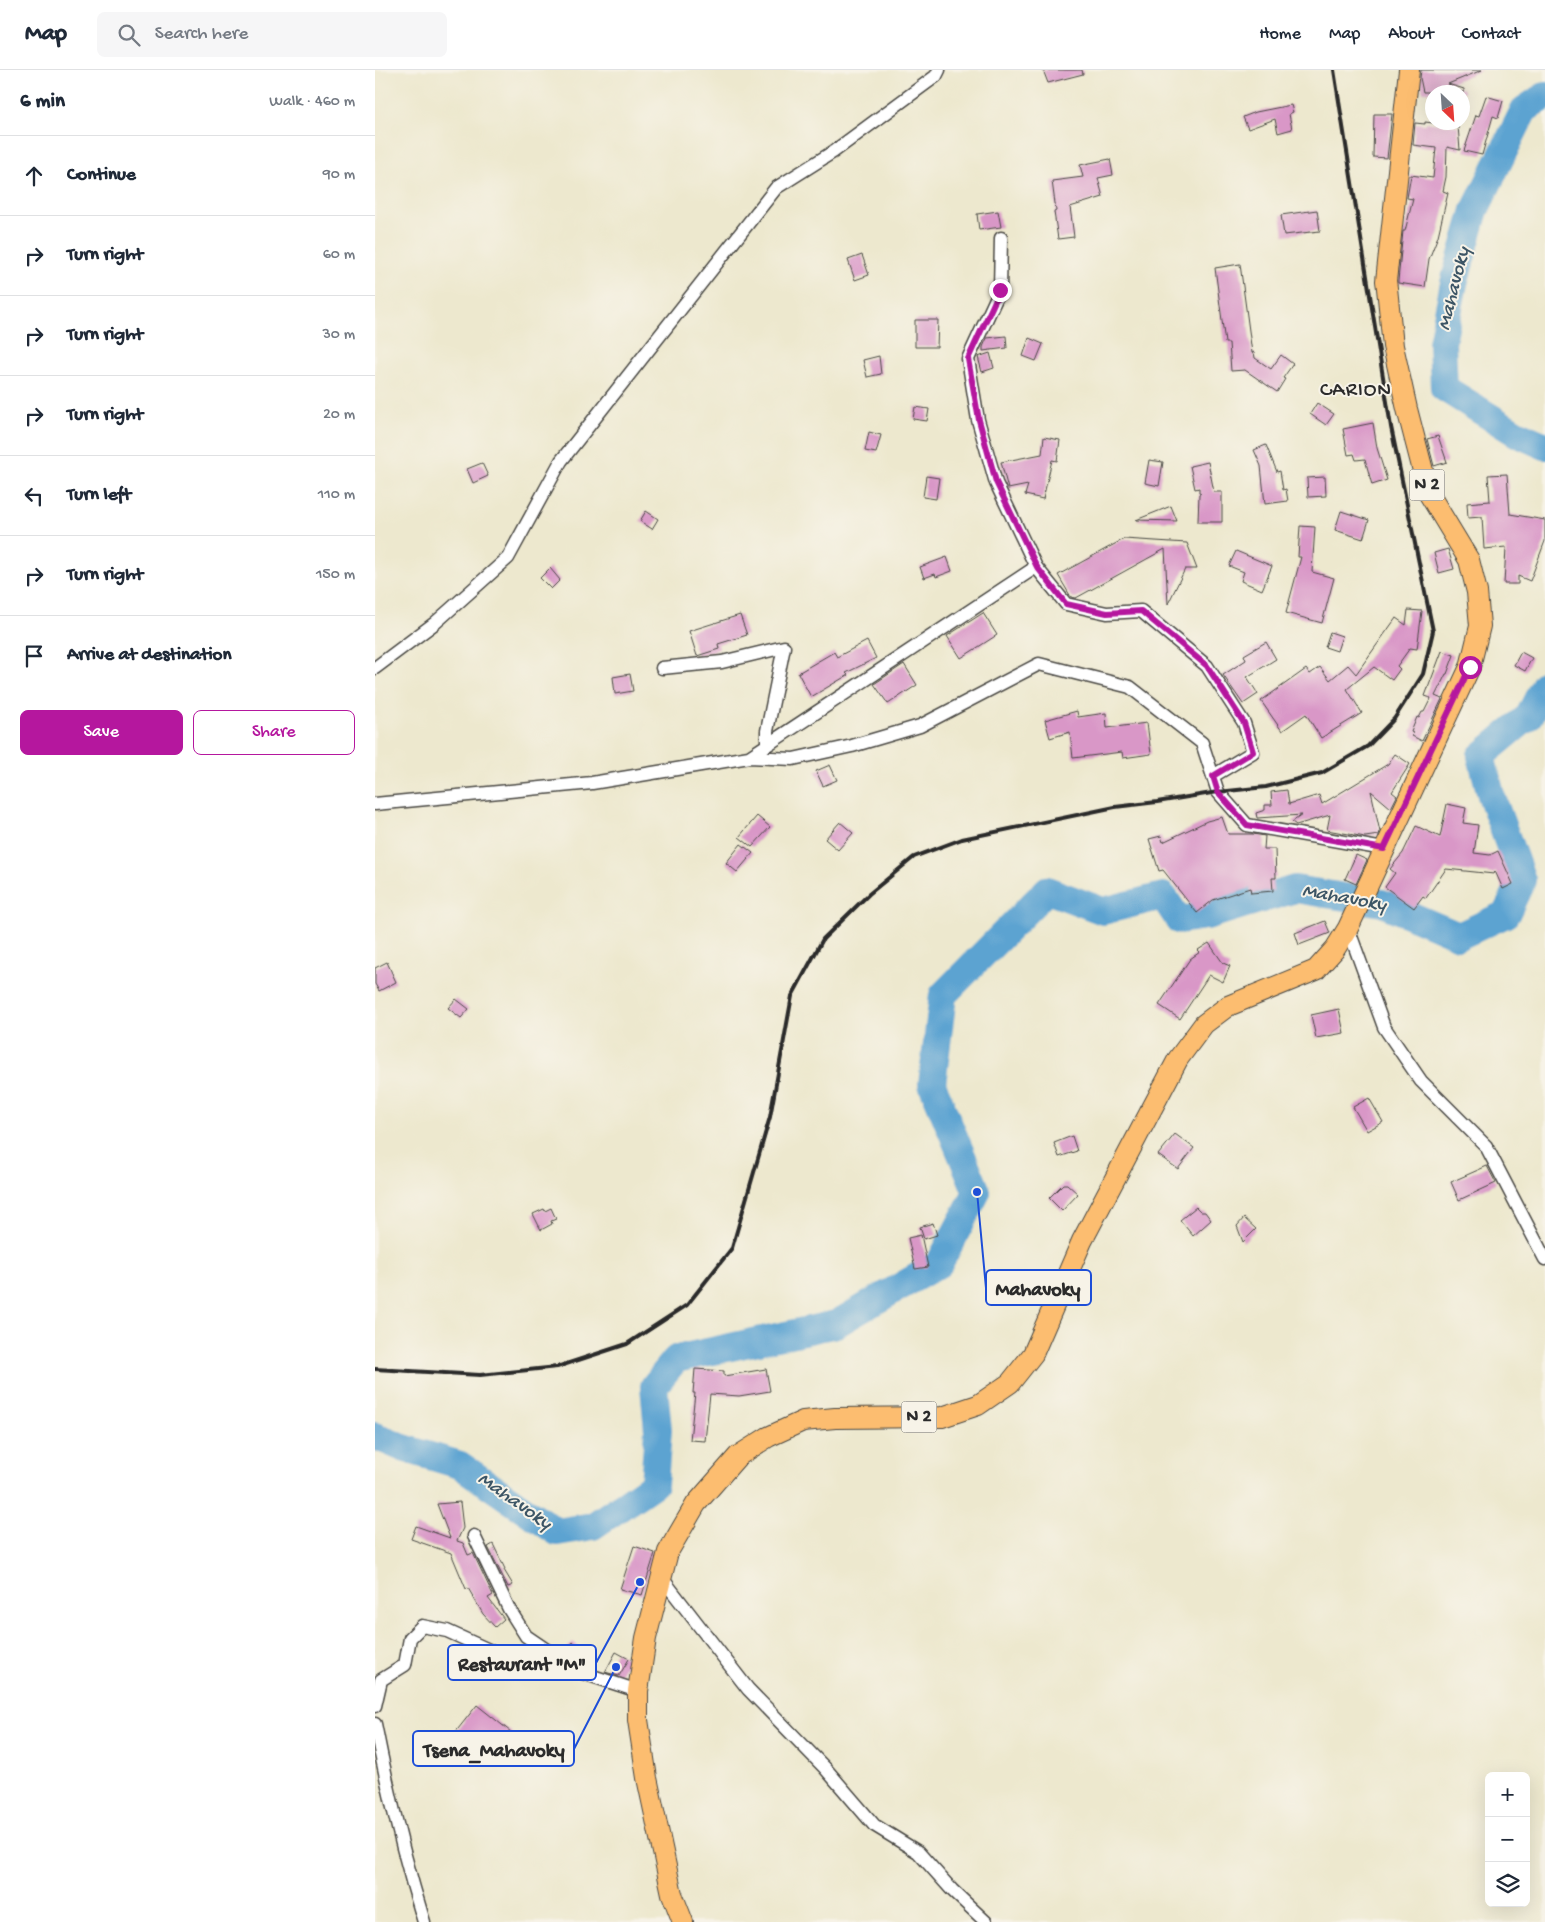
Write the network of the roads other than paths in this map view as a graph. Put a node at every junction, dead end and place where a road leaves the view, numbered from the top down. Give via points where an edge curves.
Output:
1 (939, 70) edge
2 (1409, 70) edge
3 (1001, 238) dead end
4 (1037, 567) junction
5 (375, 668) edge
6 (661, 668) dead end
7 (767, 745) junction
8 (749, 757) junction
9 (1213, 776) junction
10 (375, 804) edge
11 (1384, 849) junction
12 (1348, 928) junction
13 (1545, 1259) edge
14 (474, 1536) dead end
15 (662, 1578) junction
16 (580, 1672) junction
17 (638, 1691) junction
18 (375, 1706) edge
19 (375, 1724) edge
20 (424, 1922) edge
21 (683, 1922) edge
22 (986, 1922) edge

1 - 5 street via 936,76 833,152 776,188 561,461 508,558 435,623
2 - 11 main road, N 2 via 1386,281 1393,346 1429,494 1469,560 1477,592 1479,626 1470,667
3 - 4 street via 1000,290 968,359 979,420 996,482
4 - 7 street
4 - 9 street via 1066,604 1107,613 1141,611 1207,666 1244,723 1253,752
6 - 7 street via 721,662 784,647
7 - 8 street
8 - 9 street via 793,758 852,746 919,726 1039,664 1130,687 1202,743
8 - 10 street via 592,783
9 - 11 street via 1218,792 1247,825
11 - 12 main road, N 2
12 - 13 street via 1384,1027 1421,1081 1487,1146
12 - 15 main road, N 2 via 1335,949 1315,970 1228,1006 1204,1024 1178,1059 1082,1241 1033,1354 1010,1383 978,1405 942,1417 803,1421 768,1437 737,1456 696,1504 669,1552
14 - 16 street via 509,1609 526,1636
15 - 17 main road, N 2 via 646,1638
15 - 22 street via 748,1689 825,1768 874,1826 918,1852
16 - 17 street
16 - 18 street via 502,1656 447,1631 422,1626 411,1638 405,1665 381,1680
17 - 21 main road, N 2 via 638,1720 647,1778 672,1894
19 - 20 street via 407,1867

